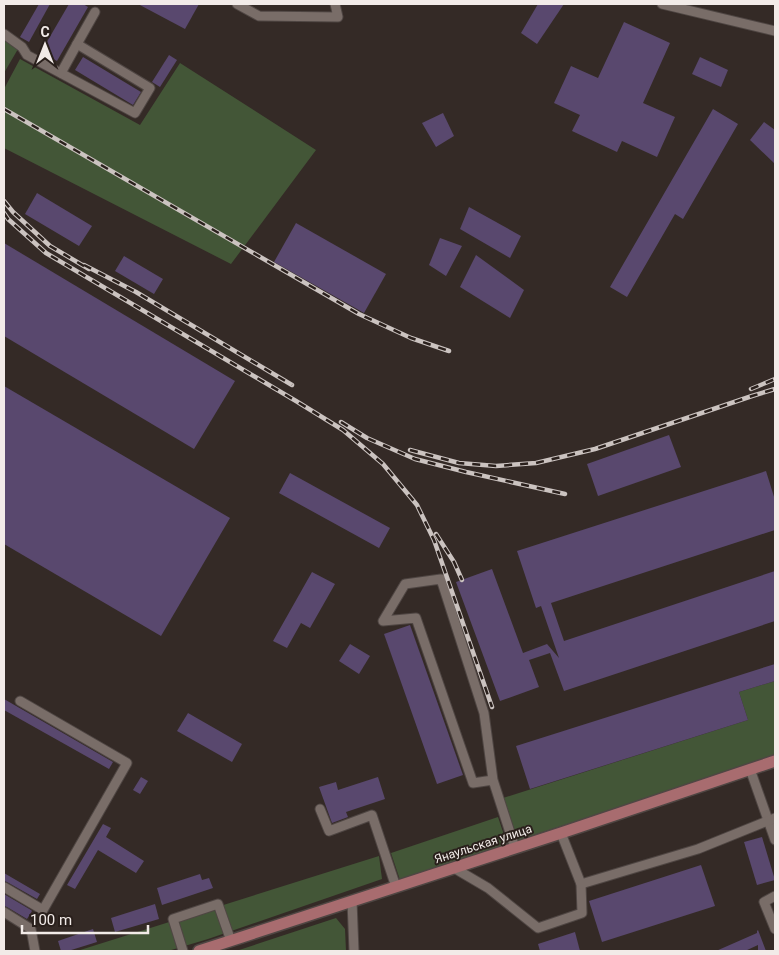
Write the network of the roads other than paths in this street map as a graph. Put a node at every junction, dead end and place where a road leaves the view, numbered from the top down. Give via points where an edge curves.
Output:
1 (237, 4) edge
2 (336, 4) edge
3 (662, 4) edge
4 (96, 12) dead end
5 (775, 31) edge
6 (4, 34) edge
7 (77, 44) junction
8 (61, 74) junction
9 (20, 701) dead end
10 (775, 761) edge
11 (750, 769) junction
12 (493, 780) junction
13 (320, 809) dead end
14 (772, 819) edge
15 (561, 833) junction
16 (775, 840) edge
17 (515, 848) junction
18 (454, 868) junction
19 (581, 884) junction
20 (4, 887) edge
21 (396, 887) junction
22 (775, 896) edge
23 (352, 901) junction
24 (4, 912) edge
25 (775, 929) edge
26 (231, 941) junction
27 (206, 950) edge
28 (35, 951) edge
29 (184, 951) edge
30 (354, 951) edge

1 - 2 street via 259,16 338,17
3 - 5 street
4 - 7 street
6 - 8 street via 22,47 27,55
7 - 8 street
7 - 8 street via 150,88 135,113
9 - 20 street via 127,763 43,910
10 - 11 main road, Янаульская улица
11 - 14 street
11 - 15 main road, Янаульская улица
12 - 12 street via 473,782 416,618 383,621 404,584 442,579 484,713
12 - 17 street
13 - 21 street via 329,830 372,815
14 - 16 street
14 - 19 street via 698,849
15 - 17 main road, Янаульская улица
15 - 19 street
17 - 18 main road, Янаульская улица
18 - 19 street via 488,888 538,928 582,914
18 - 21 main road, Янаульская улица
21 - 23 main road, Янаульская улица
22 - 25 street via 764,902
23 - 26 main road, Янаульская улица
23 - 30 street
24 - 28 street via 31,929
26 - 27 main road, Янаульская улица
26 - 29 street via 218,904 173,919

